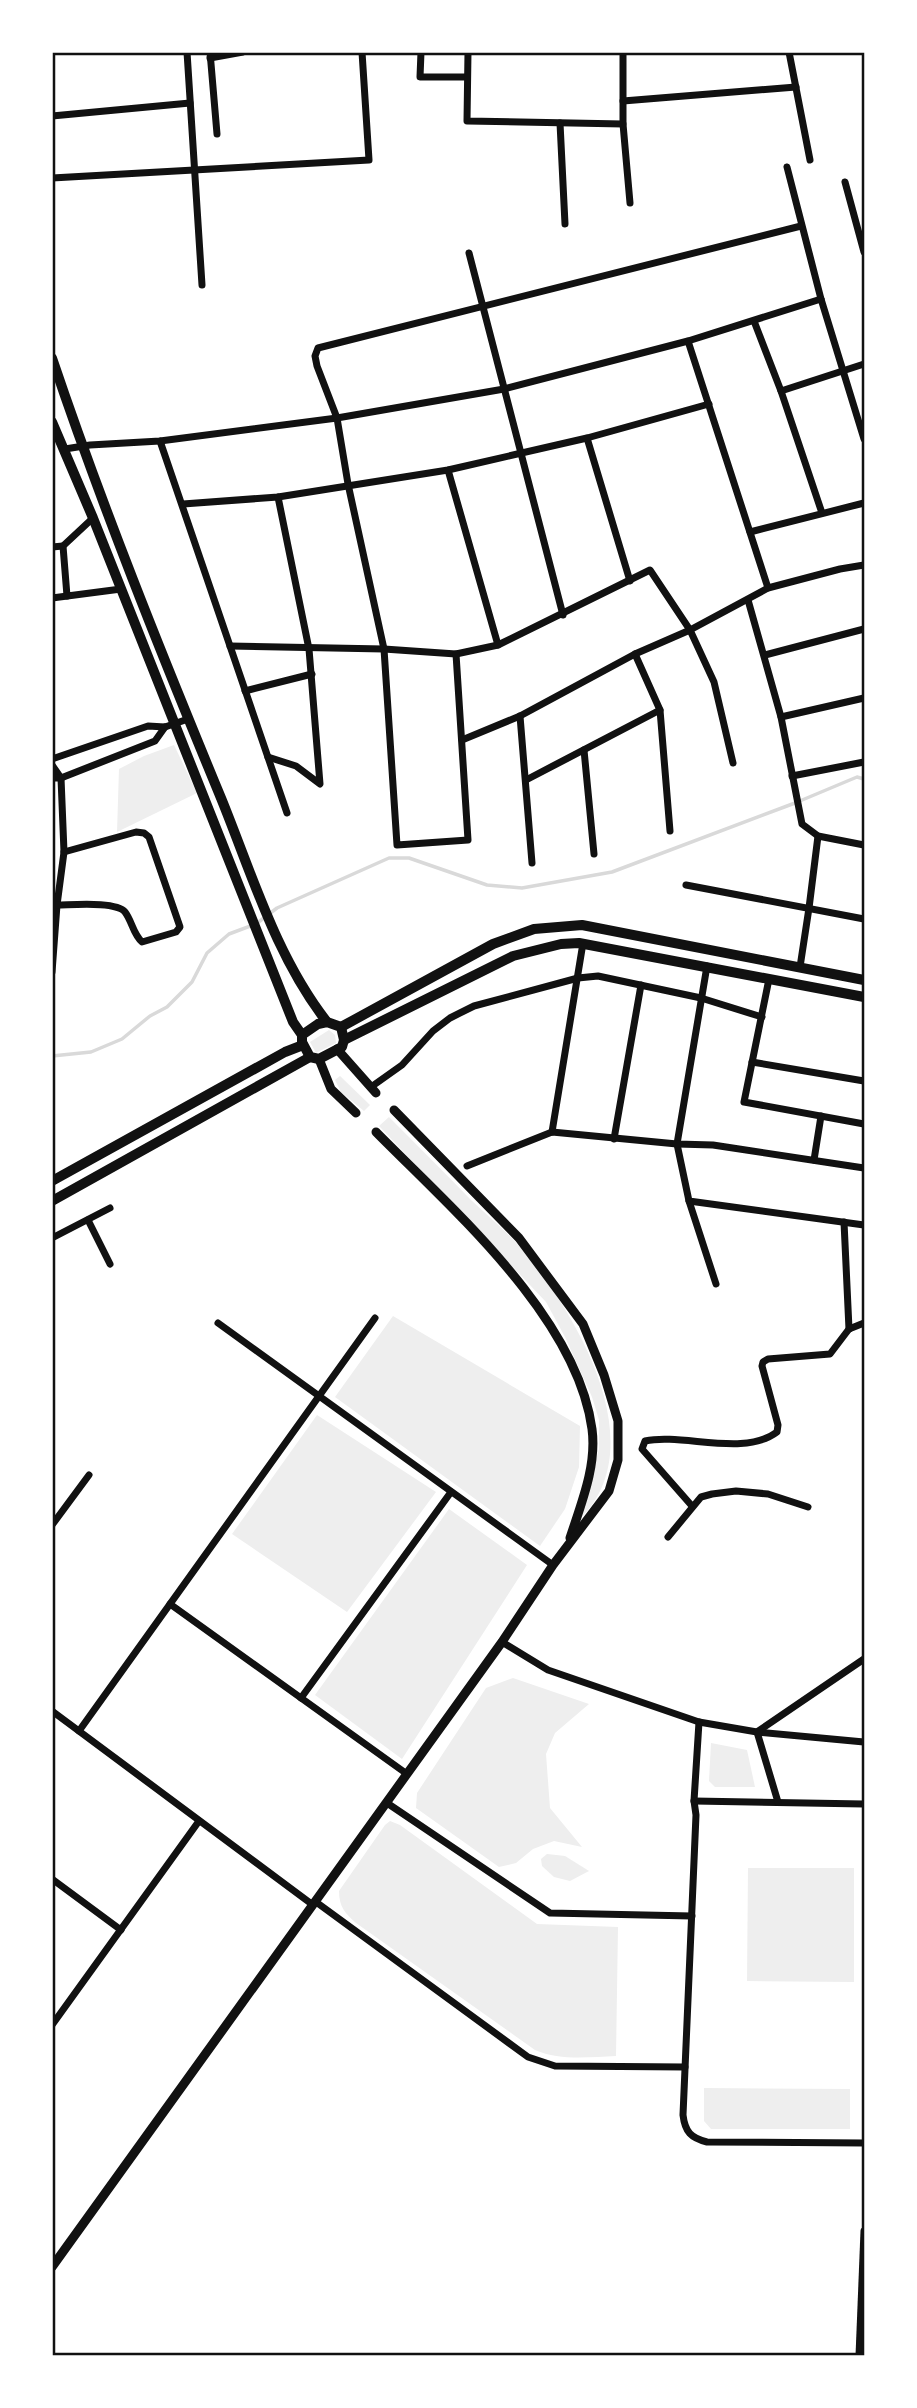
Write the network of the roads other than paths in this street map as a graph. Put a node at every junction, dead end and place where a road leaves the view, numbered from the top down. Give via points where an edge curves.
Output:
1 (187, 52) edge
2 (243, 52) edge
3 (362, 52) edge
4 (421, 52) edge
5 (468, 52) edge
6 (623, 52) edge
7 (789, 52) edge
8 (210, 55) edge
9 (467, 77) junction
10 (796, 87) junction
11 (623, 101) junction
12 (190, 103) junction
13 (52, 116) edge
14 (560, 123) junction
15 (623, 124) junction
16 (217, 134) dead end
17 (810, 160) dead end
18 (787, 167) dead end
19 (194, 170) junction
20 (52, 178) edge
21 (845, 182) dead end
22 (630, 203) dead end
23 (565, 224) dead end
24 (801, 226) junction
25 (864, 252) edge
26 (469, 253) dead end
27 (202, 285) dead end
28 (821, 299) junction
29 (483, 307) junction
30 (754, 321) junction
31 (688, 341) junction
32 (52, 358) edge
33 (864, 364) edge
34 (842, 370) junction
35 (504, 389) junction
36 (781, 391) junction
37 (709, 404) junction
38 (337, 418) junction
39 (52, 422) edge
40 (587, 438) junction
41 (864, 439) edge
42 (160, 441) junction
43 (83, 447) junction
44 (65, 449) junction
45 (521, 452) junction
46 (448, 470) junction
47 (348, 484) junction
48 (278, 497) junction
49 (864, 503) edge
50 (183, 505) junction
51 (822, 513) junction
52 (93, 517) junction
53 (750, 532) junction
54 (64, 546) junction
55 (52, 547) edge
56 (864, 565) edge
57 (630, 581) junction
58 (768, 588) junction
59 (121, 589) junction
60 (67, 596) junction
61 (52, 598) edge
62 (748, 600) junction
63 (562, 615) junction
64 (864, 629) edge
65 (690, 631) junction
66 (498, 645) junction
67 (230, 646) junction
68 (309, 649) junction
69 (384, 649) junction
70 (456, 654) junction
71 (635, 654) junction
72 (765, 655) junction
73 (312, 674) junction
74 (245, 691) junction
75 (864, 698) edge
76 (660, 710) junction
77 (520, 716) junction
78 (781, 717) junction
79 (188, 719) junction
80 (169, 726) junction
81 (461, 740) junction
82 (584, 750) junction
83 (268, 757) junction
84 (52, 758) edge
85 (864, 762) edge
86 (733, 764) dead end
87 (52, 765) edge
88 (57, 778) edge
89 (793, 779) junction
90 (526, 780) junction
91 (287, 813) dead end
92 (670, 831) dead end
93 (818, 835) junction
94 (864, 845) edge
95 (64, 852) junction
96 (594, 854) dead end
97 (532, 863) dead end
98 (686, 885) dead end
99 (57, 905) junction
100 (810, 908) junction
101 (864, 919) edge
102 (583, 943) junction
103 (707, 967) junction
104 (800, 967) junction
105 (52, 972) edge
106 (578, 978) junction
107 (769, 979) junction
108 (864, 980) edge
109 (641, 985) junction
110 (864, 997) edge
111 (701, 998) junction
112 (762, 1017) junction
113 (327, 1022) junction
114 (341, 1027) junction
115 (303, 1040) junction
116 (344, 1040) junction
117 (337, 1049) junction
118 (315, 1058) junction
119 (752, 1062) junction
120 (864, 1081) edge
121 (374, 1090) joint
122 (394, 1110) dead end
123 (356, 1113) dead end
124 (821, 1116) junction
125 (864, 1124) edge
126 (376, 1132) dead end
127 (552, 1132) junction
128 (614, 1139) junction
129 (677, 1144) junction
130 (814, 1160) junction
131 (467, 1166) dead end
132 (864, 1168) edge
133 (52, 1181) edge
134 (52, 1201) edge
135 (689, 1201) junction
136 (110, 1208) dead end
137 (88, 1220) junction
138 (844, 1222) junction
139 (864, 1225) edge
140 (52, 1238) edge
141 (110, 1264) dead end
142 (716, 1284) dead end
143 (376, 1318) dead end
144 (218, 1323) dead end
145 (864, 1323) edge
146 (849, 1329) junction
147 (319, 1396) junction
148 (89, 1475) dead end
149 (451, 1492) junction
150 (692, 1506) junction
151 (808, 1507) dead end
152 (52, 1525) edge
153 (668, 1537) dead end
154 (569, 1544) junction
155 (553, 1565) junction
156 (170, 1604) junction
157 (502, 1643) junction
158 (864, 1659) edge
159 (301, 1698) junction
160 (52, 1711) edge
161 (699, 1722) junction
162 (79, 1731) junction
163 (757, 1732) junction
164 (864, 1742) edge
165 (407, 1774) junction
166 (694, 1801) junction
167 (778, 1802) junction
168 (387, 1803) junction
169 (864, 1804) edge
170 (200, 1821) junction
171 (52, 1880) edge
172 (314, 1903) junction
173 (692, 1916) junction
174 (121, 1930) junction
175 (52, 2025) edge
176 (685, 2067) junction
177 (864, 2143) edge
178 (864, 2231) edge
179 (52, 2267) edge
180 (859, 2356) edge

1 - 12 street
2 - 8 street
3 - 19 street via 369,160
4 - 9 street via 420,77
5 - 9 street
6 - 11 street
7 - 10 street
8 - 16 street
9 - 14 street via 467,121
10 - 11 street
10 - 17 street
11 - 15 street
12 - 13 street
12 - 19 street
14 - 15 street
14 - 23 street
15 - 22 street
18 - 24 street
19 - 20 street
19 - 27 street
21 - 25 street
24 - 28 street
24 - 29 street
26 - 29 street
28 - 30 street
28 - 34 street
29 - 35 street
29 - 38 street via 318,348 317,366
30 - 31 street
30 - 36 street
31 - 35 street
31 - 37 street
32 - 43 main road
33 - 34 street
34 - 36 street
34 - 41 street
35 - 38 street
35 - 45 street
36 - 51 street
37 - 40 street
37 - 53 street
38 - 42 street
38 - 47 street
39 - 44 main road
40 - 45 street
40 - 57 street
42 - 43 street
42 - 50 street
43 - 44 street
43 - 79 main road
44 - 52 main road
45 - 46 street
45 - 63 street
46 - 47 street
46 - 66 street
47 - 48 street
47 - 69 street
48 - 50 street
48 - 68 street
49 - 51 street
50 - 67 street
51 - 53 street
52 - 54 street
52 - 59 main road
53 - 58 street
54 - 55 street
54 - 60 street
56 - 58 street
57 - 63 street
57 - 65 street via 650,569
58 - 62 street
59 - 60 street
59 - 80 main road
60 - 61 street
62 - 65 street
62 - 72 street
63 - 66 street
64 - 72 street
65 - 71 street
65 - 86 street via 714,682
66 - 70 street
67 - 68 street
67 - 74 street
68 - 69 street
68 - 73 street
69 - 70 street
69 - 81 street via 397,845 468,840
70 - 81 street
71 - 76 street
71 - 77 street
72 - 78 street
73 - 74 street
73 - 83 street via 320,783 296,766
74 - 83 street
75 - 78 street
76 - 82 street
76 - 92 street
77 - 81 street
77 - 90 street
78 - 89 street
79 - 80 street
79 - 113 main road via 275,932 297,979
80 - 84 street via 148,726
80 - 88 street via 155,741
80 - 115 main road
82 - 90 street
82 - 96 street
83 - 91 street
85 - 89 street
87 - 88 street
88 - 95 street
89 - 93 street via 802,824
90 - 97 street
93 - 94 street
93 - 100 street
95 - 99 street
95 - 99 street via 144,833 180,927 142,942 121,908
98 - 100 street
99 - 105 street
100 - 101 street
100 - 104 street
102 - 103 main road
102 - 106 street
102 - 116 main road via 513,956
103 - 107 main road
103 - 111 street
104 - 108 main road
104 - 114 main road via 582,925 534,929 494,944
106 - 109 street via 597,976
106 - 121 street via 474,1006 450,1018
106 - 127 street
107 - 110 main road
107 - 112 street
109 - 111 street
109 - 128 street
111 - 112 street
111 - 129 street
112 - 119 street
113 - 114 main road
113 - 115 main road via 318,1024
114 - 116 main road
115 - 118 main road
115 - 133 main road
116 - 117 main road
117 - 118 main road
117 - 121 street
118 - 123 street via 331,1089
118 - 134 main road
119 - 120 street
119 - 124 street via 744,1102
122 - 154 street via 519,1238 583,1324 604,1375 618,1421 618,1460 609,1491
124 - 125 street
124 - 130 street
126 - 154 street via 506,1265 563,1345 592,1430 591,1466
127 - 128 street
127 - 131 street
128 - 129 street
129 - 130 street
129 - 135 street
130 - 132 street
135 - 138 street
135 - 142 street
136 - 137 street
137 - 140 street
137 - 141 street
138 - 139 street
138 - 146 street
143 - 147 street
144 - 147 street
145 - 146 street
146 - 150 street via 831,1354 763,1362 778,1425 771,1437 739,1442 645,1441 642,1449
147 - 149 street
147 - 156 street
148 - 152 street
149 - 155 street
149 - 159 street
150 - 151 street via 701,1497 736,1491 768,1494
150 - 153 street
154 - 155 street
155 - 157 street
156 - 159 street
156 - 162 street
157 - 161 street via 548,1670
157 - 165 street
158 - 163 street
159 - 165 street
160 - 162 street
161 - 163 street
161 - 166 street
162 - 170 street
163 - 164 street
163 - 167 street
165 - 168 street
166 - 167 street
166 - 173 street
167 - 169 street
168 - 172 street
168 - 173 street via 550,1913
170 - 172 street
170 - 174 street
171 - 174 street
172 - 176 street via 528,2057 555,2066
172 - 179 street
173 - 176 street
174 - 175 street
176 - 177 street via 683,2115 685,2129 694,2138 707,2142
178 - 180 street

